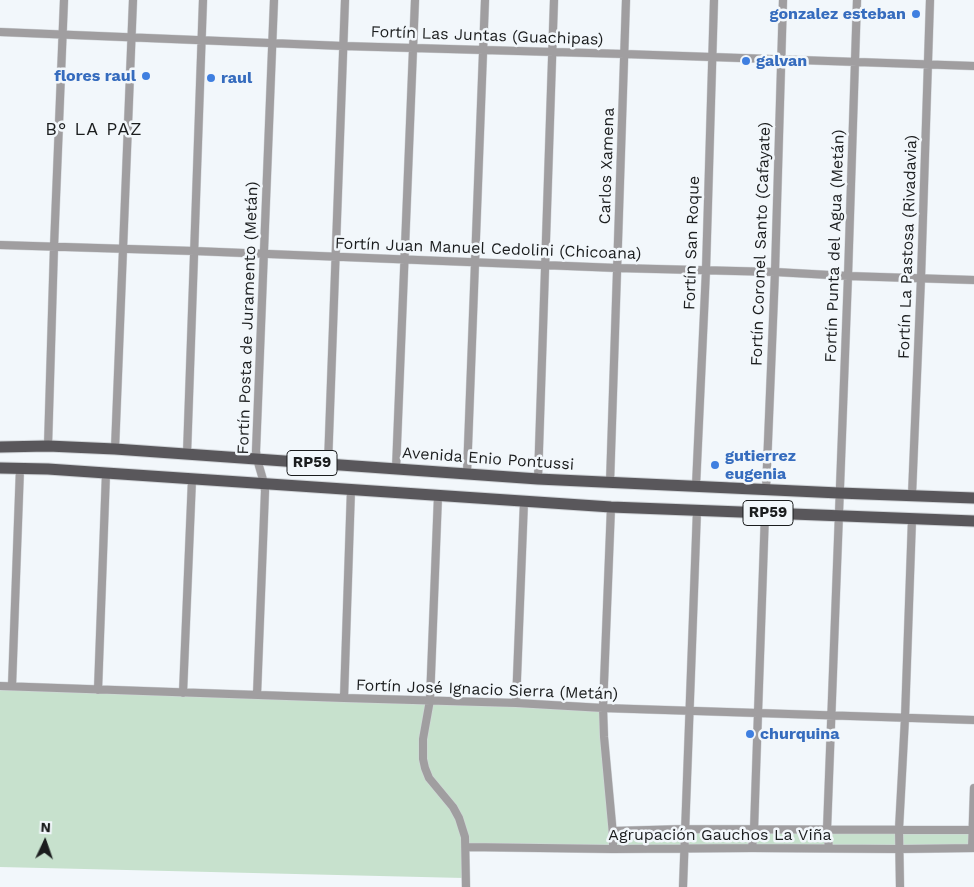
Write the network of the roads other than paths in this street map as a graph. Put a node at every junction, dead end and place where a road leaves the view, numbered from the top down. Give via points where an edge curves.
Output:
1 (64, 0) edge
2 (133, 0) edge
3 (203, 0) edge
4 (274, 0) edge
5 (345, 0) edge
6 (414, 0) edge
7 (485, 0) edge
8 (554, 0) edge
9 (626, 0) edge
10 (714, 0) edge
11 (783, 0) edge
12 (857, 0) edge
13 (930, 0) edge
14 (0, 32) edge
15 (63, 35) junction
16 (132, 37) junction
17 (202, 40) junction
18 (272, 43) junction
19 (343, 46) junction
20 (413, 47) junction
21 (483, 50) junction
22 (552, 52) junction
23 (624, 54) junction
24 (712, 57) junction
25 (781, 59) junction
26 (855, 62) junction
27 (928, 64) junction
28 (974, 66) edge
29 (0, 245) edge
30 (54, 247) junction
31 (123, 249) junction
32 (194, 251) junction
33 (263, 254) junction
34 (335, 256) junction
35 (404, 260) junction
36 (476, 263) junction
37 (545, 265) junction
38 (617, 268) junction
39 (706, 270) junction
40 (774, 272) junction
41 (848, 276) junction
42 (921, 278) junction
43 (974, 280) edge
44 (48, 446) junction
45 (0, 447) edge
46 (115, 449) junction
47 (187, 454) junction
48 (257, 460) junction
49 (328, 464) junction
50 (0, 468) edge
51 (20, 468) junction
52 (396, 469) junction
53 (106, 472) junction
54 (467, 473) junction
55 (192, 479) junction
56 (538, 479) junction
57 (264, 483) junction
58 (610, 483) junction
59 (696, 486) junction
60 (351, 489) junction
61 (766, 490) junction
62 (839, 493) junction
63 (438, 496) junction
64 (912, 496) junction
65 (974, 498) edge
66 (524, 502) junction
67 (611, 507) junction
68 (697, 510) junction
69 (765, 513) junction
70 (839, 516) junction
71 (912, 518) junction
72 (974, 521) edge
73 (0, 686) edge
74 (12, 686) junction
75 (98, 690) junction
76 (183, 693) junction
77 (258, 695) junction
78 (344, 698) junction
79 (430, 700) junction
80 (516, 703) junction
81 (603, 708) junction
82 (690, 710) junction
83 (758, 713) junction
84 (832, 715) junction
85 (905, 718) junction
86 (974, 720) edge
87 (974, 788) edge
88 (685, 829) junction
89 (754, 830) junction
90 (827, 830) junction
91 (899, 830) junction
92 (973, 830) edge
93 (613, 831) junction
94 (466, 848) junction
95 (752, 848) junction
96 (829, 848) junction
97 (973, 848) edge
98 (613, 849) junction
99 (684, 849) junction
100 (899, 849) junction
101 (466, 887) edge
102 (683, 887) edge
103 (900, 887) edge

1 - 15 street
2 - 16 street
3 - 17 street
4 - 18 street, Fortín Posta de Juramento (Metán)
5 - 19 street
6 - 20 street
7 - 21 street
8 - 22 street
9 - 23 street, Carlos Xamena
10 - 24 street, Fortín San Roque
11 - 25 street, Fortín Coronel Santo (Cafayate)
12 - 26 street, Fortín Punta del Agua (Metán)
13 - 27 street, Fortín La Pastosa (Rivadavia)
14 - 15 street, Fortín Las Juntas (Guachipas)
15 - 16 street, Fortín Las Juntas (Guachipas)
15 - 30 street
16 - 17 street, Fortín Las Juntas (Guachipas)
16 - 31 street
17 - 18 street, Fortín Las Juntas (Guachipas)
17 - 32 street
18 - 19 street, Fortín Las Juntas (Guachipas)
18 - 33 street, Fortín Posta de Juramento (Metán)
19 - 20 street, Fortín Las Juntas (Guachipas)
19 - 34 street
20 - 21 street, Fortín Las Juntas (Guachipas)
20 - 35 street
21 - 22 street, Fortín Las Juntas (Guachipas)
21 - 36 street
22 - 23 street, Fortín Las Juntas (Guachipas)
22 - 37 street
23 - 24 street, Fortín Las Juntas (Guachipas)
23 - 38 street, Carlos Xamena
24 - 25 street, Fortín Las Juntas (Guachipas)
24 - 39 street, Fortín San Roque
25 - 26 street, Fortín Las Juntas (Guachipas)
25 - 40 street, Fortín Coronel Santo (Cafayate)
26 - 27 street, Fortín Las Juntas (Guachipas)
26 - 41 street, Fortín Punta del Agua (Metán)
27 - 28 street, Fortín Las Juntas (Guachipas)
27 - 42 street, Fortín La Pastosa (Rivadavia)
29 - 30 street, Fortín Juan Manuel Cedolini (Chicoana)
30 - 31 street, Fortín Juan Manuel Cedolini (Chicoana)
30 - 44 street
31 - 32 street, Fortín Juan Manuel Cedolini (Chicoana)
31 - 46 street
32 - 33 street, Fortín Juan Manuel Cedolini (Chicoana)
32 - 47 street
33 - 34 street, Fortín Juan Manuel Cedolini (Chicoana)
33 - 48 street, Fortín Posta de Juramento (Metán)
34 - 35 street, Fortín Juan Manuel Cedolini (Chicoana)
34 - 49 street
35 - 36 street, Fortín Juan Manuel Cedolini (Chicoana)
35 - 52 street
36 - 37 street, Fortín Juan Manuel Cedolini (Chicoana)
36 - 54 street
37 - 38 street, Fortín Juan Manuel Cedolini (Chicoana)
37 - 56 street
38 - 39 street, Fortín Juan Manuel Cedolini (Chicoana)
38 - 58 street, Carlos Xamena
39 - 40 street, Fortín Juan Manuel Cedolini (Chicoana)
39 - 59 street, Fortín San Roque
40 - 41 street, Fortín Juan Manuel Cedolini (Chicoana)
40 - 61 street, Fortín Coronel Santo (Cafayate)
41 - 42 street, Fortín Juan Manuel Cedolini (Chicoana)
41 - 62 street, Fortín Punta del Agua (Metán)
42 - 43 street, Fortín Juan Manuel Cedolini (Chicoana)
42 - 64 street, Fortín La Pastosa (Rivadavia)
44 - 45 main road, Avenida Enio Pontussi / RP59
44 - 46 main road, Avenida Enio Pontussi / RP59
46 - 47 main road, Avenida Enio Pontussi / RP59
47 - 48 main road, Avenida Enio Pontussi / RP59
48 - 49 main road, Avenida Enio Pontussi / RP59
48 - 57 street, Fortín Posta de Juramento (Metán)
49 - 52 main road, Avenida Enio Pontussi / RP59
50 - 51 main road, RP59
51 - 53 main road, RP59
51 - 74 street
52 - 54 main road, Avenida Enio Pontussi / RP59
53 - 55 main road, RP59
53 - 75 street
54 - 56 main road, Avenida Enio Pontussi / RP59
55 - 57 main road, RP59
55 - 76 street
56 - 58 main road, Avenida Enio Pontussi / RP59
57 - 60 main road, RP59
57 - 77 street, Fortín Posta de Juramento (Metán)
58 - 59 main road, Avenida Enio Pontussi / RP59
59 - 61 main road, Avenida Enio Pontussi / RP59
60 - 63 main road, RP59
60 - 78 street
61 - 62 main road, Avenida Enio Pontussi / RP59
62 - 64 main road, Avenida Enio Pontussi / RP59
62 - 70 street, Fortín Punta del Agua (Metán)
63 - 66 main road, RP59
63 - 79 street
64 - 65 main road, Avenida Enio Pontussi / RP59
66 - 67 main road, RP59
66 - 80 street
67 - 68 main road, RP59
67 - 81 street
68 - 69 main road, RP59
68 - 82 street
69 - 70 main road, RP59
69 - 83 street
70 - 71 main road, RP59
70 - 84 street, Fortín Punta del Agua (Metán)
71 - 72 main road, RP59
71 - 85 street
73 - 74 street, Fortín José Ignacio Sierra (Metán)
74 - 75 street, Fortín José Ignacio Sierra (Metán)
75 - 76 street, Fortín José Ignacio Sierra (Metán)
76 - 77 street, Fortín José Ignacio Sierra (Metán)
77 - 78 street, Fortín José Ignacio Sierra (Metán)
78 - 79 street, Fortín José Ignacio Sierra (Metán)
79 - 80 street, Fortín José Ignacio Sierra (Metán)
79 - 94 street via 423,759 429,778 459,818
80 - 81 street, Fortín José Ignacio Sierra (Metán)
81 - 82 street, Fortín José Ignacio Sierra (Metán)
81 - 93 street
82 - 83 street, Fortín José Ignacio Sierra (Metán)
82 - 88 street
83 - 84 street, Fortín José Ignacio Sierra (Metán)
83 - 89 street
84 - 85 street, Fortín José Ignacio Sierra (Metán)
84 - 90 street, Fortín Punta del Agua (Metán)
85 - 86 street, Fortín José Ignacio Sierra (Metán)
85 - 91 street
87 - 92 street
88 - 89 street
88 - 93 street
88 - 99 street
89 - 90 street
89 - 95 street
90 - 91 street
90 - 96 street, Fortín Punta del Agua (Metán)
91 - 92 street
91 - 100 street
92 - 97 street
93 - 98 street
94 - 98 street, Agrupación Gauchos La Viña
94 - 101 street
95 - 96 street, Agrupación Gauchos La Viña
95 - 99 street, Agrupación Gauchos La Viña
96 - 100 street, Agrupación Gauchos La Viña
97 - 100 street, Agrupación Gauchos La Viña
98 - 99 street, Agrupación Gauchos La Viña
99 - 102 street
100 - 103 street

